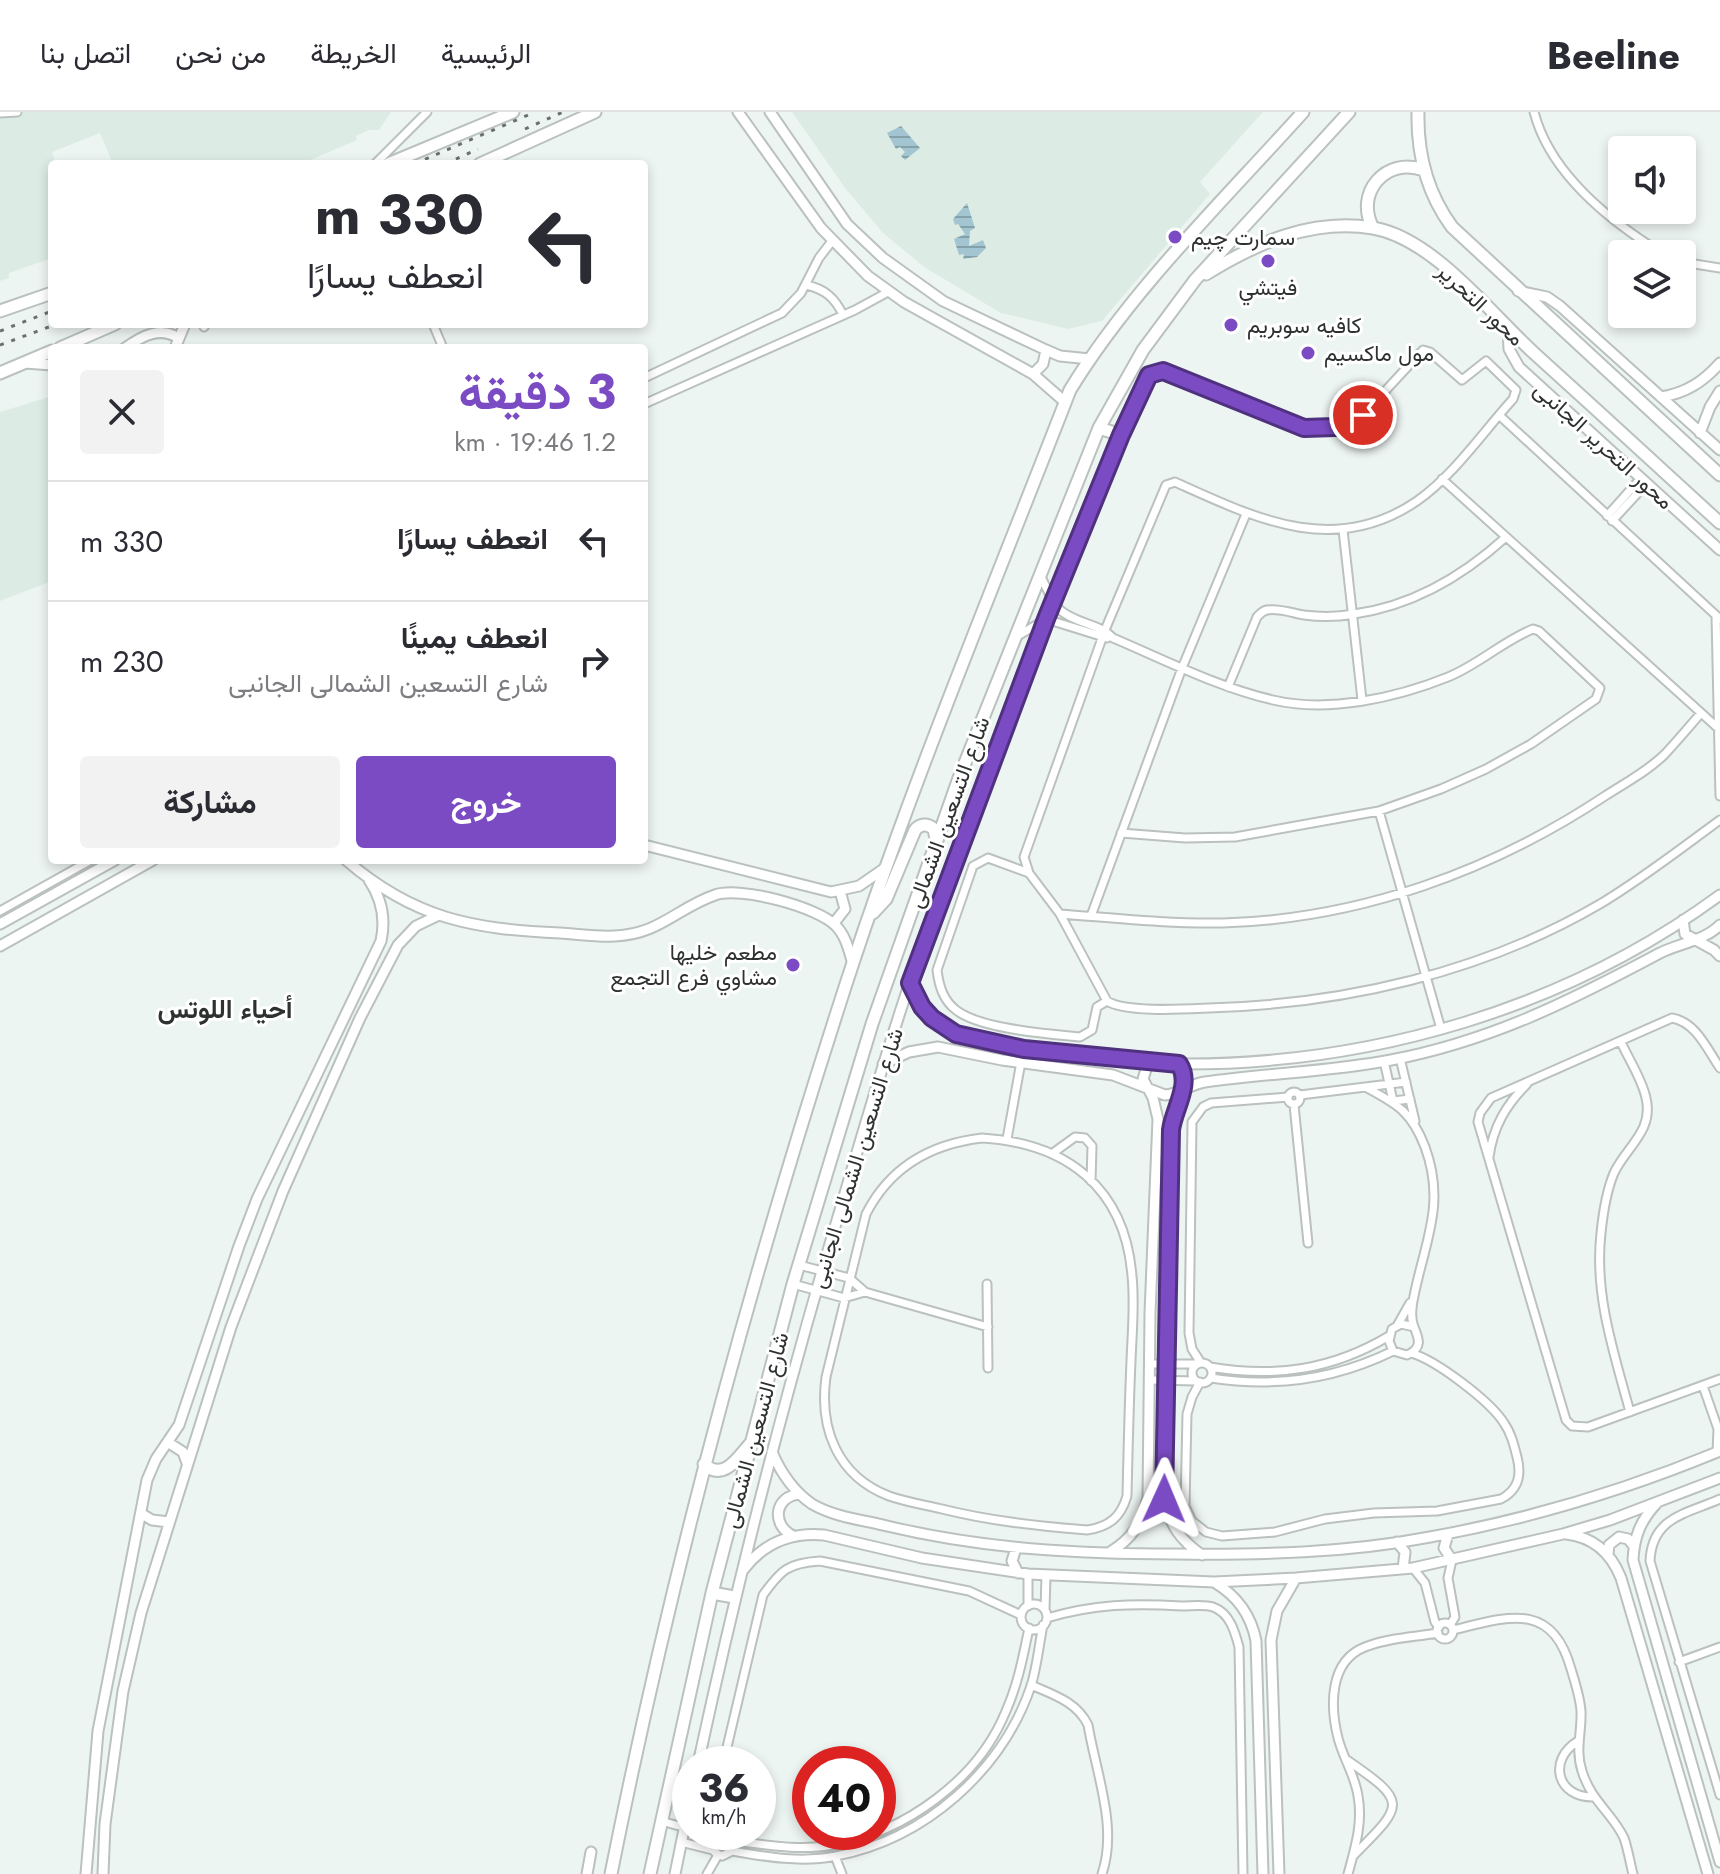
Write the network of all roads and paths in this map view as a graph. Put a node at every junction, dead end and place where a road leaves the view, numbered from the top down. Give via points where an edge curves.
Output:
1 (17, 112) edge
2 (427, 112) edge
3 (513, 112) edge
4 (595, 112) edge
5 (738, 112) edge
6 (770, 112) edge
7 (1303, 112) edge
8 (1349, 112) edge
9 (1418, 112) edge
10 (1534, 112) edge
11 (0, 113) edge
12 (379, 160) edge
13 (398, 160) edge
14 (489, 160) edge
15 (1424, 170) junction
16 (1373, 228) junction
17 (1643, 240) edge
18 (832, 241) junction
19 (1696, 264) edge
20 (1720, 268) edge
21 (1195, 280) junction
22 (806, 285) junction
23 (1518, 291) junction
24 (888, 292) junction
25 (48, 294) edge
26 (0, 311) edge
27 (843, 315) junction
28 (106, 328) edge
29 (1508, 329) junction
30 (177, 343) edge
31 (69, 344) edge
32 (133, 344) edge
33 (1046, 350) junction
34 (48, 353) edge
35 (1090, 359) junction
36 (25, 363) junction
37 (1720, 363) edge
38 (48, 365) edge
39 (0, 373) edge
40 (1033, 374) junction
41 (648, 376) edge
42 (1720, 391) edge
43 (1661, 397) junction
44 (648, 402) edge
45 (1065, 402) junction
46 (1499, 415) junction
47 (1099, 428) junction
48 (1700, 433) junction
49 (1121, 435) junction
50 (1720, 450) edge
51 (1720, 475) edge
52 (1442, 479) junction
53 (1644, 480) junction
54 (1246, 514) junction
55 (1609, 518) junction
56 (1720, 523) edge
57 (1343, 530) junction
58 (1506, 537) junction
59 (1720, 550) edge
60 (1040, 575) junction
61 (1054, 601) junction
62 (1352, 615) junction
63 (1718, 617) edge
64 (1046, 619) junction
65 (1104, 634) junction
66 (1016, 637) junction
67 (1182, 668) junction
68 (1228, 687) junction
69 (1362, 700) junction
70 (1701, 713) junction
71 (1719, 729) edge
72 (1720, 796) edge
73 (1379, 811) junction
74 (1720, 820) edge
75 (1121, 833) junction
76 (936, 839) junction
77 (648, 846) edge
78 (890, 862) junction
79 (84, 864) edge
80 (108, 864) edge
81 (146, 864) edge
82 (351, 864) edge
83 (1029, 873) junction
84 (369, 880) junction
85 (840, 891) junction
86 (1402, 893) junction
87 (1719, 897) edge
88 (0, 911) edge
89 (871, 914) junction
90 (1060, 914) junction
91 (439, 915) junction
92 (1091, 916) junction
93 (1683, 920) junction
94 (834, 923) junction
95 (0, 924) edge
96 (1720, 925) edge
97 (1694, 939) junction
98 (0, 946) edge
99 (1720, 956) edge
100 (853, 965) junction
101 (1426, 977) junction
102 (910, 983) junction
103 (1107, 1001) junction
104 (1441, 1029) junction
105 (956, 1034) junction
106 (1621, 1042) junction
107 (953, 1049) junction
108 (1400, 1058) junction
109 (1384, 1061) junction
110 (1021, 1062) junction
111 (1148, 1063) junction
112 (883, 1064) junction
113 (1179, 1064) junction
114 (1720, 1068) edge
115 (1531, 1080) junction
116 (1406, 1082) junction
117 (1389, 1084) junction
118 (1367, 1088) junction
119 (1148, 1089) junction
120 (1182, 1091) junction
121 (1300, 1095) junction
122 (1288, 1097) junction
123 (1410, 1099) junction
124 (1393, 1101) junction
125 (1294, 1105) junction
126 (1415, 1123) junction
127 (1007, 1139) junction
128 (1053, 1153) junction
129 (1489, 1163) junction
130 (1091, 1181) junction
131 (1308, 1243) dead end
132 (799, 1265) junction
133 (822, 1271) junction
134 (849, 1278) junction
135 (793, 1284) junction
136 (987, 1284) dead end
137 (816, 1290) junction
138 (865, 1292) junction
139 (844, 1298) junction
140 (1413, 1298) junction
141 (1132, 1313) junction
142 (1150, 1313) junction
143 (1397, 1326) junction
144 (988, 1327) junction
145 (1414, 1327) junction
146 (1132, 1335) junction
147 (1150, 1335) junction
148 (1389, 1336) junction
149 (1420, 1339) junction
150 (1393, 1351) junction
151 (1411, 1353) junction
152 (1434, 1362) junction
153 (1199, 1363) junction
154 (1150, 1364) junction
155 (1166, 1364) junction
156 (1210, 1367) junction
157 (988, 1368) dead end
158 (1211, 1378) junction
159 (1151, 1380) junction
160 (1166, 1380) junction
161 (1719, 1381) edge
162 (1198, 1382) junction
163 (1703, 1386) junction
164 (1720, 1395) edge
165 (1709, 1400) junction
166 (1630, 1412) junction
167 (752, 1441) junction
168 (169, 1443) junction
169 (772, 1452) junction
170 (1719, 1452) edge
171 (187, 1463) junction
172 (704, 1464) junction
173 (1720, 1478) edge
174 (800, 1494) junction
175 (1720, 1499) edge
176 (1657, 1503) junction
177 (142, 1514) junction
178 (169, 1522) junction
179 (1448, 1534) junction
180 (1563, 1534) junction
181 (793, 1536) junction
182 (1397, 1542) junction
183 (1634, 1546) junction
184 (1016, 1548) junction
185 (1107, 1554) junction
186 (1608, 1554) junction
187 (1202, 1555) junction
188 (1068, 1560) junction
189 (1452, 1560) junction
190 (1408, 1568) junction
191 (1023, 1574) junction
192 (739, 1575) junction
193 (1046, 1575) junction
194 (1063, 1576) junction
195 (1296, 1578) junction
196 (1214, 1582) junction
197 (712, 1593) junction
198 (734, 1597) junction
199 (1028, 1606) junction
200 (1021, 1615) junction
201 (1045, 1618) junction
202 (1451, 1627) junction
203 (1029, 1628) junction
204 (1272, 1629) junction
205 (1254, 1630) junction
206 (1438, 1630) junction
207 (1720, 1647) edge
208 (1679, 1662) junction
209 (1031, 1685) junction
210 (1578, 1741) junction
211 (702, 1746) edge
212 (727, 1746) edge
213 (1346, 1760) junction
214 (1720, 1795) edge
215 (1594, 1797) junction
216 (660, 1821) junction
217 (672, 1824) edge
218 (776, 1846) edge
219 (680, 1850) edge
220 (708, 1850) edge
221 (732, 1851) joint
222 (591, 1852) dead end
223 (715, 1852) junction
224 (835, 1856) junction
225 (1353, 1857) junction
226 (1720, 1862) edge
227 (86, 1874) edge
228 (103, 1874) edge
229 (587, 1874) edge
230 (611, 1874) edge
231 (650, 1874) edge
232 (675, 1874) edge
233 (707, 1874) edge
234 (842, 1874) edge
235 (1102, 1874) edge
236 (1243, 1874) edge
237 (1263, 1874) edge
238 (1279, 1874) edge
239 (1348, 1874) edge
240 (1633, 1874) edge
241 (1708, 1874) edge

1 - 11 street
2 - 12 street
3 - 13 main road
4 - 14 main road
5 - 18 street
6 - 33 street via 847,224 883,258 943,301
7 - 35 main road, شارع التسعين الشمالى
8 - 21 main road, شارع التسعين الشمالى
9 - 15 main road, محور التحرير
10 - 17 street via 1567,174
15 - 16 main road via 1395,168 1376,180 1367,200
15 - 23 main road, محور التحرير via 1452,227
16 - 21 main road, محور التحرير via 1317,228 1275,238
16 - 29 main road, محور التحرير via 1418,247
18 - 22 street
18 - 24 street
19 - 20 street
21 - 47 main road, شارع التسعين الشمالى via 1157,328
22 - 27 street via 825,291
22 - 41 street via 773,318
23 - 43 street via 1547,297 1560,306
23 - 51 main road, محور التحرير
24 - 27 street
24 - 40 street
25 - 26 main road
27 - 44 street
28 - 31 main road
29 - 53 street, محور التحرير الجانبى via 1509,349 1519,367
29 - 56 main road, محور التحرير
30 - 32 street via 168,332 157,332
33 - 35 street
33 - 40 street via 1043,364
34 - 36 main road
35 - 45 main road, شارع التسعين الشمالى
36 - 38 street
36 - 39 main road
37 - 43 street via 1701,382
40 - 45 street
42 - 48 street
43 - 48 street
45 - 78 main road, شارع التسعين الشمالى
46 - 49 street via 1516,390 1487,362 1462,380 1425,350 1363,415 1319,429 1289,424 1163,371 1153,372
46 - 52 street
46 - 55 street
47 - 49 main road
47 - 60 main road, شارع التسعين الشمالى
48 - 50 street
49 - 61 street, شارع التسعين الشمالى الجانبى
52 - 57 street via 1392,515
52 - 58 street
53 - 55 street
53 - 59 street, محور التحرير الجانبى
54 - 57 street via 1293,527
54 - 65 street via 1168,483
54 - 67 street
55 - 63 street
57 - 62 street
58 - 62 street via 1445,583
58 - 70 street
60 - 61 street
60 - 66 main road, شارع التسعين الشمالى
61 - 64 street, شارع التسعين الشمالى الجانبى
61 - 65 street via 1066,614
62 - 68 street via 1262,611
62 - 69 street
63 - 71 street
64 - 65 street
64 - 66 street
64 - 102 street, شارع التسعين الشمالى الجانبى
65 - 67 street
65 - 83 street via 1025,849
66 - 76 main road, شارع التسعين الشمالى
67 - 68 street
67 - 75 street
68 - 69 street via 1275,701
69 - 73 street via 1450,677 1533,629 1600,691 1557,726 1486,769
70 - 71 street
70 - 86 street via 1652,765 1567,821 1488,862
71 - 72 street
73 - 75 street via 1235,837
73 - 86 street
74 - 101 street via 1620,891 1555,928
75 - 92 street
76 - 89 main road via 931,826 917,827 886,899
76 - 132 main road, شارع التسعين الشمالى via 872,1024
77 - 85 street
78 - 85 street via 868,881
78 - 89 main road, شارع التسعين الشمالى
79 - 88 street
80 - 95 street
81 - 98 street
82 - 84 street
83 - 90 street
83 - 103 street via 988,858 973,866 937,970 945,999 969,1017 1024,1031 1080,1037 1092,1030 1097,1007
84 - 91 street
84 - 168 street via 381,902 381,941 257,1199
85 - 94 street via 845,909
86 - 92 street via 1345,908 1248,921 1156,923
86 - 101 street
87 - 93 street
89 - 100 main road, شارع التسعين الشمالى
90 - 92 street
90 - 103 street
91 - 94 street via 486,928 613,937 651,929 712,896 736,891
91 - 171 street via 416,926 398,945 333,1075 231,1327
93 - 97 street via 1685,934
93 - 104 street via 1572,982
94 - 100 street
96 - 97 street
97 - 99 street
97 - 108 street via 1535,1016
100 - 172 main road, شارع التسعين الشمالى
101 - 103 street via 1318,1000 1242,1007 1162,1008
101 - 104 street
102 - 105 street via 922,1007
102 - 112 street, شارع التسعين الشمالى الجانبى
104 - 113 street via 1299,1057
105 - 107 street
105 - 111 street via 1024,1049
106 - 114 street via 1680,1019 1693,1028
106 - 115 street
106 - 166 street via 1646,1096 1648,1117 1614,1173 1599,1271 1607,1329
107 - 110 street
107 - 112 street via 923,1048
108 - 109 street
108 - 116 street
109 - 117 street
109 - 120 street via 1204,1082
110 - 119 street via 1113,1075
110 - 127 street
111 - 113 street
111 - 119 street via 1143,1079
112 - 133 street, شارع التسعين الشمالى الجانبى
113 - 120 street
115 - 129 street via 1498,1123
115 - 129 street via 1491,1098 1480,1113
116 - 117 street
116 - 123 street
117 - 118 street
117 - 124 street
118 - 121 street
118 - 124 street
119 - 120 street via 1165,1095
119 - 142 street via 1158,1119
120 - 155 street via 1171,1130
121 - 122 street via 1293,1092
121 - 125 street
122 - 125 street
122 - 153 street via 1211,1103 1192,1122 1189,1333
123 - 124 street
123 - 126 street
124 - 126 street
125 - 131 street
126 - 140 street via 1432,1167 1435,1198
127 - 128 street
127 - 134 street via 957,1141 923,1154 892,1176 866,1214
128 - 130 street
128 - 130 street via 1075,1137 1085,1138 1093,1151
129 - 166 street via 1562,1413 1580,1428
130 - 141 street via 1109,1203 1126,1240
132 - 133 street
132 - 135 main road, شارع التسعين الشمالى
133 - 134 street
133 - 137 street, شارع التسعين الشمالى الجانبى
134 - 138 street
134 - 139 street
135 - 137 street
135 - 167 main road, شارع التسعين الشمالى
136 - 144 street
137 - 139 street
137 - 169 street, شارع التسعين الشمالى الجانبى
138 - 139 street
138 - 144 street
139 - 146 street via 823,1398 830,1439 840,1458 870,1487 889,1496 1018,1524 1099,1529 1124,1507
140 - 143 street
140 - 145 street
141 - 142 street
141 - 146 street
142 - 147 street
143 - 145 street
143 - 148 street
144 - 157 street
145 - 149 street
146 - 147 street
147 - 154 street
148 - 150 street
148 - 156 street via 1347,1357 1302,1370 1265,1373
149 - 151 street
149 - 152 street
150 - 151 street
150 - 158 street via 1311,1380 1257,1383
151 - 152 street
152 - 162 street via 1503,1421 1519,1464 1515,1489 1501,1499 1437,1511 1325,1519 1275,1532 1214,1535 1198,1528 1188,1514 1187,1414
153 - 155 street
153 - 156 street
153 - 162 street via 1192,1372
154 - 155 street
154 - 159 street
155 - 160 street
156 - 158 street
158 - 162 street
159 - 160 street
159 - 185 street via 1144,1515 1123,1545
160 - 162 street
160 - 187 street via 1164,1499 1176,1532
161 - 163 street
163 - 165 street
163 - 166 street
164 - 165 street
165 - 170 street
167 - 172 main road via 723,1471
167 - 197 main road, شارع التسعين الشمالى
168 - 171 street via 179,1448
168 - 177 street via 151,1469
169 - 174 street
169 - 192 street, شارع التسعين الشمالى الجانبى
170 - 179 street via 1599,1497
171 - 178 street
172 - 230 main road, شارع التسعين الشمالى
173 - 176 street
174 - 181 street via 782,1502 778,1515 782,1528
174 - 184 street via 828,1512 926,1535
175 - 208 street via 1664,1525 1651,1545 1654,1578
176 - 180 street
176 - 183 street via 1642,1522
177 - 178 street
177 - 227 street via 98,1731
178 - 228 street via 123,1691
179 - 182 street
179 - 189 street via 1444,1548
180 - 186 street via 1587,1539
180 - 189 street
181 - 191 street via 824,1535
181 - 192 street via 753,1557
182 - 187 street
182 - 190 street
183 - 186 street via 1624,1537 1615,1538
183 - 226 street via 1636,1574
184 - 188 street
184 - 191 street via 1012,1561
185 - 187 street
185 - 188 street
186 - 241 street via 1621,1578
188 - 194 street
189 - 190 street
189 - 202 street
190 - 195 street
190 - 206 street via 1425,1583
191 - 193 street
191 - 199 street
192 - 198 street, شارع التسعين الشمالى الجانبى
193 - 194 street
193 - 201 street
194 - 196 street
195 - 196 street
195 - 204 street
196 - 205 street via 1239,1602
197 - 198 main road
197 - 216 main road, شارع التسعين الشمالى
198 - 211 street, شارع التسعين الشمالى الجانبى
199 - 200 street
199 - 201 street via 1039,1605
200 - 203 street
200 - 212 street via 969,1591 820,1561 798,1562 780,1572 763,1595
201 - 203 street via 1036,1629
201 - 209 street
201 - 236 street via 1101,1605 1149,1604 1213,1607 1225,1615 1239,1647
202 - 206 street via 1444,1624
202 - 206 street via 1447,1639
202 - 210 street via 1524,1617 1549,1628 1564,1646 1580,1703
203 - 218 street via 1017,1683 992,1740 946,1790 877,1833 832,1845
204 - 205 street
204 - 238 street
205 - 237 street
206 - 213 street via 1366,1646 1343,1664 1333,1692
207 - 208 street
208 - 214 street
209 - 224 street via 992,1759 957,1797 916,1826
209 - 235 street via 1073,1705 1088,1725 1108,1816
210 - 215 street via 1583,1776
210 - 215 street via 1563,1753 1562,1781 1575,1794
213 - 225 street via 1360,1814
213 - 225 street via 1384,1786 1392,1801 1390,1818
215 - 240 street via 1624,1839
216 - 217 street
216 - 231 main road, شارع التسعين الشمالى
219 - 232 street
220 - 223 street
221 - 223 street
221 - 224 street via 800,1859
222 - 229 street
223 - 233 street
224 - 234 street
225 - 239 street

